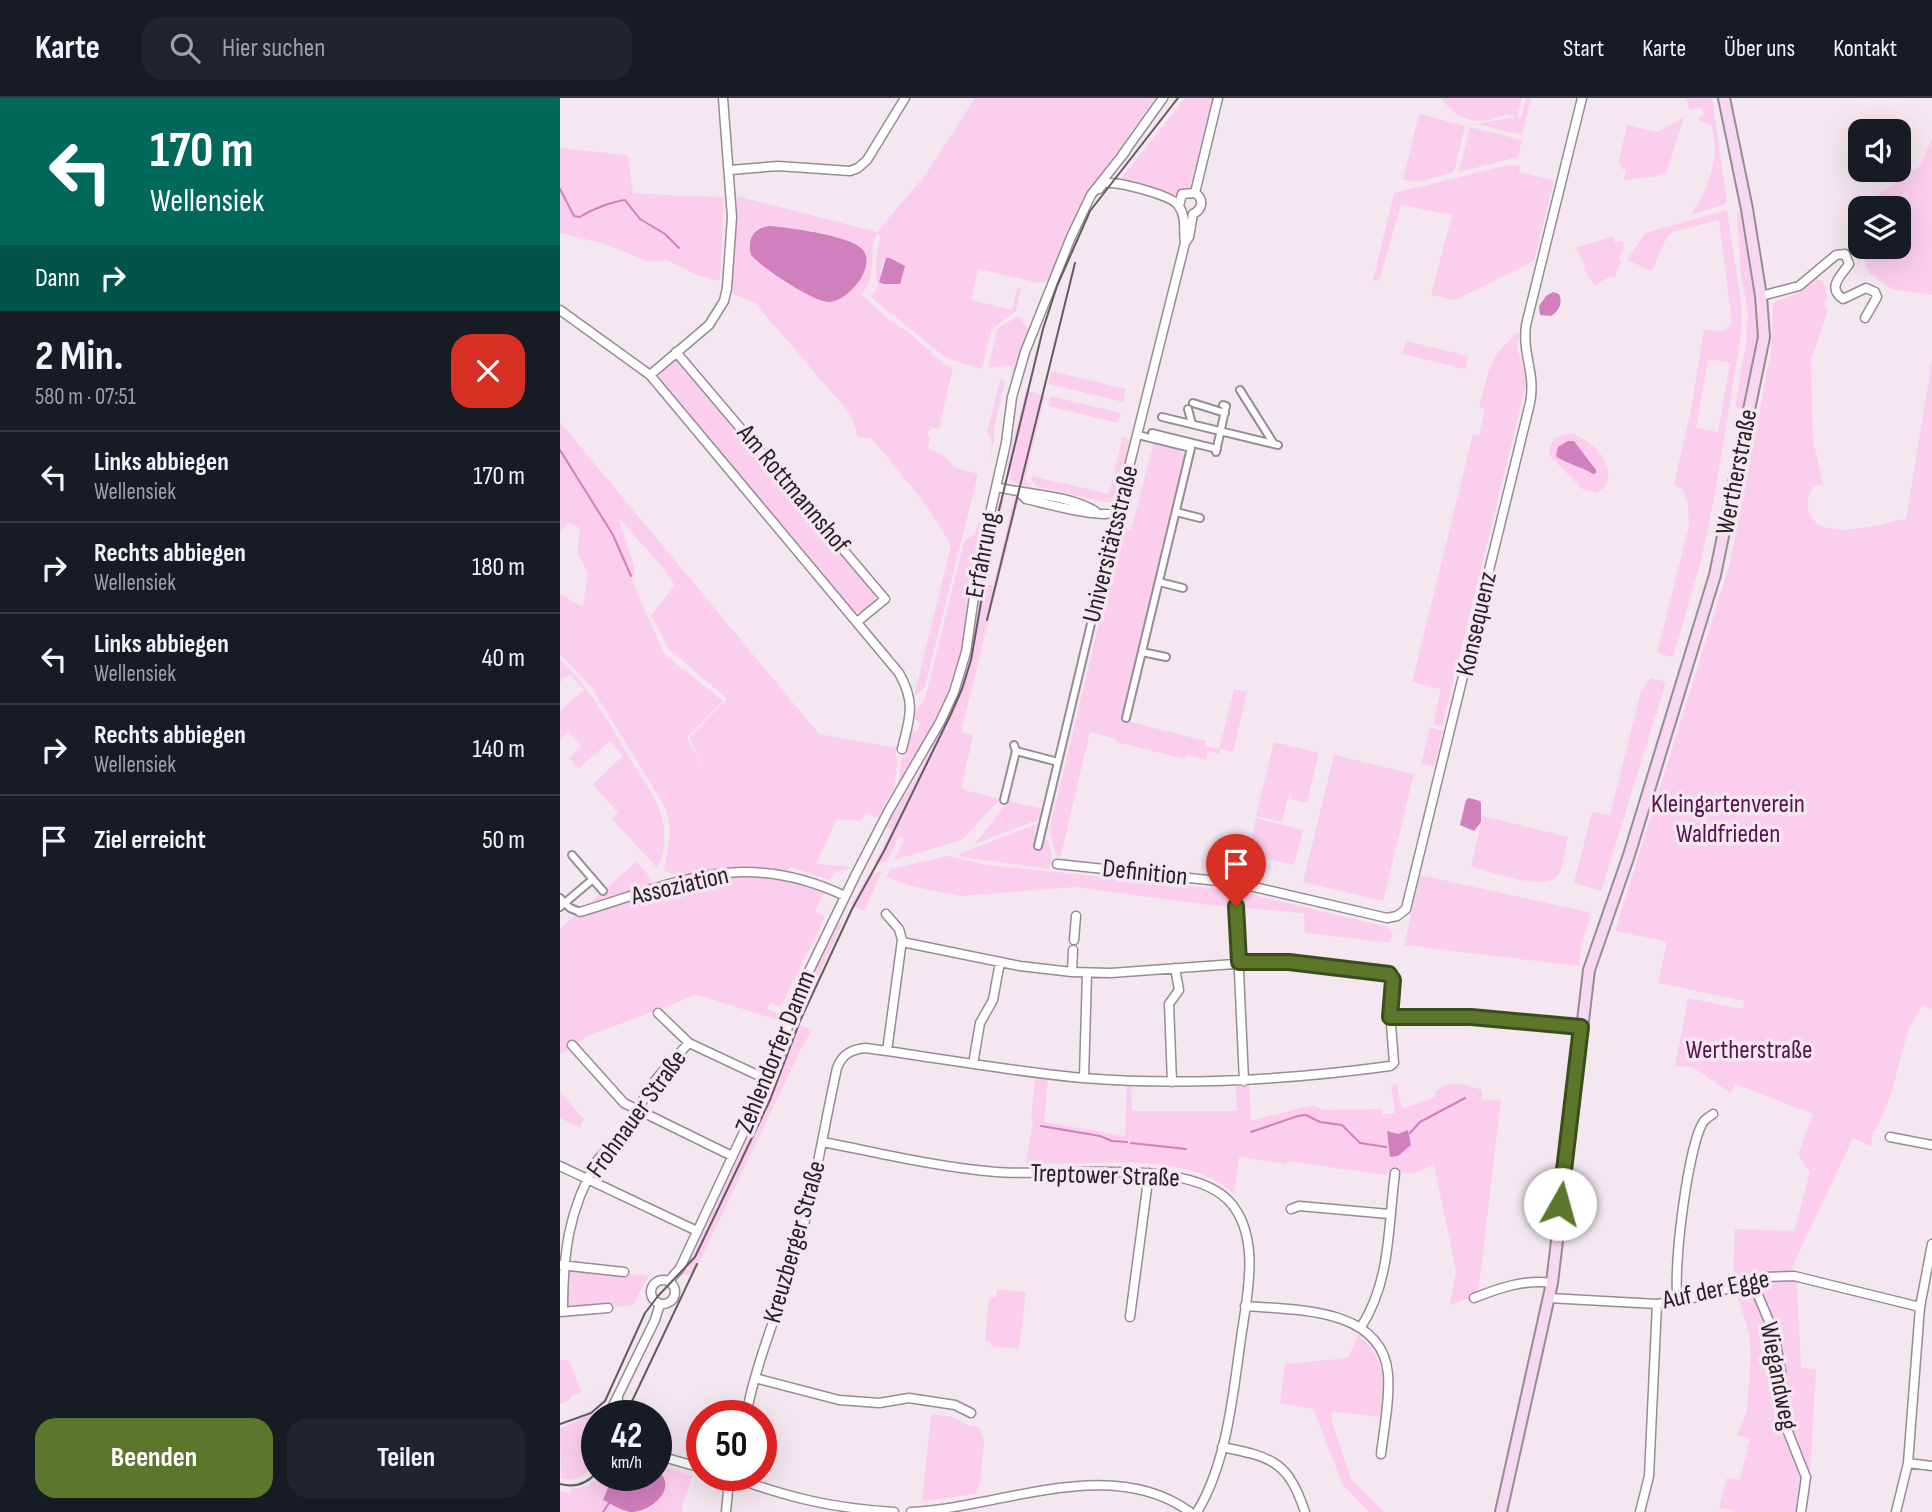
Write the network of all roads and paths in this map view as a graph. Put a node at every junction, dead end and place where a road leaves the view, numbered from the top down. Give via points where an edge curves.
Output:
1 (723, 98) edge
2 (905, 98) edge
3 (1163, 98) edge
4 (1218, 98) edge
5 (1582, 98) edge
6 (1726, 98) edge
7 (1125, 152) junction
8 (730, 170) junction
9 (1115, 182) junction
10 (1195, 192) junction
11 (1089, 201) junction
12 (1181, 209) junction
13 (1193, 214) junction
14 (1185, 243) junction
15 (1761, 296) junction
16 (560, 310) edge
17 (1865, 318) dead end
18 (676, 352) junction
19 (650, 375) junction
20 (1240, 390) dead end
21 (1223, 405) dead end
22 (1225, 413) junction
23 (1162, 419) dead end
24 (1192, 424) junction
25 (1221, 431) junction
26 (1152, 433) dead end
27 (1138, 435) junction
28 (1191, 448) junction
29 (1202, 449) dead end
30 (997, 487) junction
31 (1176, 512) junction
32 (1114, 515) junction
33 (1200, 518) dead end
34 (1159, 582) junction
35 (1183, 588) dead end
36 (857, 622) junction
37 (1142, 652) junction
38 (1166, 657) dead end
39 (1126, 718) dead end
40 (902, 749) dead end
41 (1058, 762) junction
42 (1004, 800) dead end
43 (1038, 846) dead end
44 (572, 855) dead end
45 (1057, 864) dead end
46 (593, 879) junction
47 (603, 891) dead end
48 (845, 896) junction
49 (562, 903) edge
50 (1236, 906) dead end
51 (580, 912) joint
52 (886, 914) dead end
53 (1076, 916) dead end
54 (1397, 916) joint
55 (902, 942) junction
56 (1000, 962) junction
57 (1239, 962) junction
58 (1175, 968) junction
59 (1072, 972) junction
60 (1087, 973) junction
61 (658, 1013) dead end
62 (1390, 1017) junction
63 (1581, 1027) junction
64 (689, 1043) junction
65 (572, 1045) dead end
66 (887, 1051) junction
67 (973, 1065) junction
68 (1084, 1078) junction
69 (768, 1080) junction
70 (1244, 1081) junction
71 (1172, 1082) junction
72 (638, 1111) junction
73 (1713, 1114) dead end
74 (1891, 1137) dead end
75 (823, 1142) junction
76 (1932, 1145) edge
77 (732, 1156) junction
78 (560, 1166) edge
79 (1149, 1173) junction
80 (1395, 1173) dead end
81 (588, 1179) junction
82 (1291, 1209) dead end
83 (1390, 1214) junction
84 (697, 1231) junction
85 (1932, 1244) edge
86 (561, 1265) edge
87 (624, 1272) dead end
88 (669, 1281) junction
89 (1752, 1281) junction
90 (1552, 1283) junction
91 (1474, 1298) dead end
92 (1549, 1298) junction
93 (1678, 1301) junction
94 (660, 1304) junction
95 (1657, 1304) junction
96 (1245, 1306) junction
97 (1920, 1307) junction
98 (608, 1308) dead end
99 (562, 1312) edge
100 (1130, 1317) dead end
101 (1360, 1327) junction
102 (755, 1378) junction
103 (619, 1396) junction
104 (617, 1400) edge
105 (618, 1400) edge
106 (750, 1400) edge
107 (971, 1413) dead end
108 (1222, 1447) junction
109 (1381, 1454) dead end
110 (1908, 1463) junction
111 (1932, 1466) edge
112 (728, 1491) edge
113 (776, 1491) edge
114 (987, 1507) edge
115 (726, 1512) edge
116 (894, 1512) edge
117 (911, 1512) edge
118 (1190, 1512) edge
119 (1197, 1512) edge
120 (1305, 1512) edge
121 (1501, 1512) edge
122 (1640, 1512) edge
123 (1801, 1512) edge
124 (1896, 1512) edge

1 - 8 street
2 - 8 street via 858,168
3 - 7 street
4 - 10 street
5 - 54 street, Konsequenz via 1526,327 1525,350 1533,380 1530,403 1408,904
6 - 15 main road, Wertherstraße
7 - 9 street via 1113,172
7 - 11 street
8 - 18 street via 732,217 724,301 709,325
9 - 11 street via 1104,183
9 - 12 street via 1164,196
10 - 12 street via 1182,194
10 - 13 street via 1202,204
11 - 30 street, Erfahrung via 1025,352
12 - 13 street
12 - 14 street, Universitätsstraße
13 - 14 street, Universitätsstraße
14 - 27 street, Universitätsstraße
15 - 17 street via 1799,286 1836,255 1845,254 1849,264 1835,289 1843,299 1866,288 1875,292 1877,297
15 - 63 main road, Wertherstraße via 1764,337 1723,545 1629,855 1591,961
16 - 19 street, Am Rottmannshof
18 - 19 street
18 - 36 street, Am Rottmannshof via 885,599
19 - 36 street, Am Rottmannshof
20 - 25 street via 1276,444
21 - 22 street
22 - 24 street via 1190,406
22 - 25 street
23 - 24 street
24 - 25 street
25 - 26 street via 1215,450
27 - 28 street
27 - 32 street, Universitätsstraße
28 - 29 street
28 - 31 street
30 - 32 street
30 - 48 street, Erfahrung via 958,680 940,722
31 - 33 street
31 - 34 street
32 - 41 street, Universitätsstraße
34 - 35 street
34 - 37 street
36 - 40 street, Am Rottmannshof via 907,687 911,724
37 - 38 street
37 - 39 street
41 - 42 street via 1015,748
41 - 43 street, Universitätsstraße
44 - 46 street
45 - 54 street, Definition via 1237,883 1387,918
46 - 47 street
46 - 49 street
48 - 51 street, Assoziation via 783,874 728,872 693,877
48 - 69 street, Zehlendorfer Damm via 796,998
49 - 51 street, Assoziation
50 - 57 street
52 - 55 street via 899,929
53 - 59 street
55 - 56 street
55 - 66 street
56 - 59 street
56 - 67 street via 993,1000 980,1023
57 - 58 street
57 - 62 street via 1289,962 1389,974 1393,980
57 - 70 street
58 - 60 street
58 - 71 street via 1179,990 1169,1004
59 - 60 street
60 - 68 street
61 - 64 street
62 - 63 street via 1479,1018
62 - 70 street via 1392,1065
63 - 90 main road, Wertherstraße
64 - 69 street
64 - 72 street, Frohnauer Straße via 650,1088
65 - 72 street via 624,1103
66 - 67 street
66 - 75 street, Kreuzberger Straße via 853,1050 842,1058
67 - 68 street
68 - 71 street
69 - 77 street, Zehlendorfer Damm
70 - 71 street
72 - 77 street
72 - 81 street, Frohnauer Straße via 627,1136 602,1154
73 - 93 street via 1704,1121 1690,1162 1677,1258
74 - 76 street
75 - 79 street, Treptower Straße via 996,1172
75 - 102 street, Kreuzberger Straße via 795,1257
77 - 84 street, Zehlendorfer Damm
78 - 81 street
79 - 96 street, Treptower Straße via 1202,1183 1229,1201 1241,1219 1249,1253
79 - 100 street
80 - 83 street
81 - 84 street
81 - 86 street, Frohnauer Straße via 570,1224
82 - 83 street
83 - 101 street via 1382,1280
84 - 88 street, Zehlendorfer Damm
85 - 97 street
86 - 87 street
86 - 99 street, Frohnauer Straße
88 - 94 street via 675,1291 673,1298
88 - 94 street via 659,1280 651,1287 652,1298
89 - 93 street, Auf der Egge
89 - 97 street, Auf der Egge via 1794,1276
89 - 123 street, Wiegandweg via 1774,1333 1784,1422 1806,1477
90 - 91 street via 1516,1284
90 - 92 main road, Wertherstraße
92 - 95 street, Auf der Egge
92 - 121 main road, Wertherstraße
93 - 95 street, Auf der Egge
94 - 103 street
95 - 122 street via 1649,1476
96 - 101 street via 1326,1314
96 - 108 street, Treptower Straße
97 - 110 street
98 - 99 street, Frohnauer Straße
101 - 109 street via 1379,1348 1388,1370
102 - 106 street, Kreuzberger Straße
102 - 107 street via 839,1400 879,1403 909,1398 955,1405
103 - 104 street
103 - 105 street
108 - 119 street, Treptower Straße via 1212,1483
108 - 120 street via 1280,1466 1293,1480
110 - 111 street
110 - 124 street
112 - 115 street
113 - 116 street via 806,1501
114 - 117 street
114 - 118 street via 1053,1488 1101,1485 1157,1494

